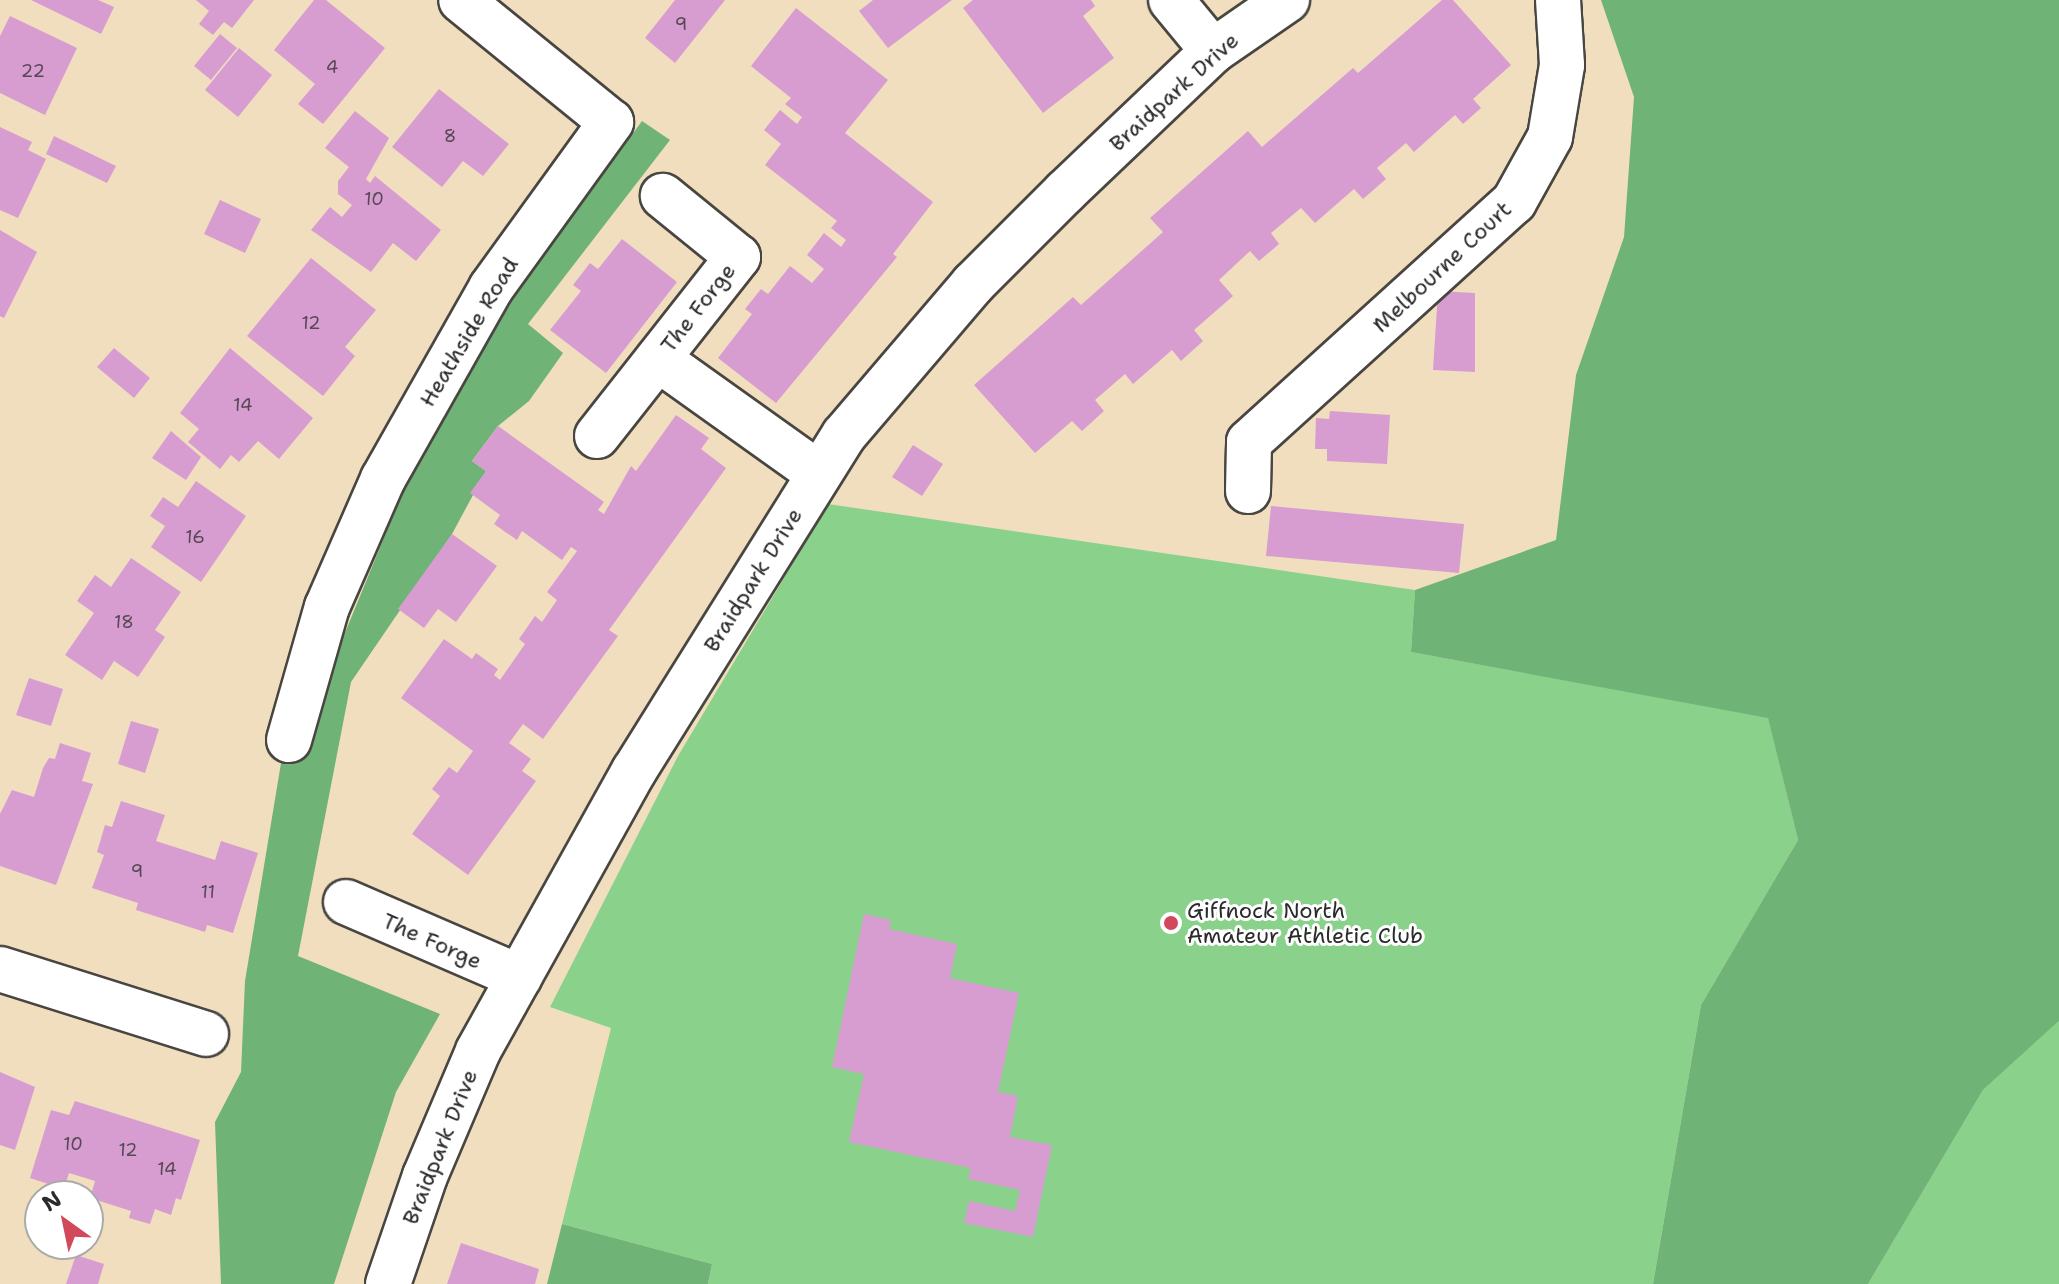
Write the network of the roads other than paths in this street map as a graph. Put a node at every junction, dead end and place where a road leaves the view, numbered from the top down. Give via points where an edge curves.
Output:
1 (461, 0) edge
2 (1171, 0) edge
3 (1287, 0) edge
4 (1558, 0) edge
5 (1213, 51) junction
6 (663, 196) dead end
7 (658, 359) junction
8 (597, 436) dead end
9 (819, 474) junction
10 (1248, 491) dead end
11 (289, 740) dead end
12 (346, 902) dead end
13 (0, 969) edge
14 (519, 977) junction
15 (206, 1034) dead end
16 (388, 1284) edge

1 - 11 street, Heathside Road via 611,122 491,288 383,479 327,607
2 - 5 street
3 - 5 street, Braidpark Drive
4 - 10 street, Melbourne Court via 1562,65 1550,137 1514,202 1249,442
5 - 9 street, Braidpark Drive via 973,284 844,435
6 - 7 street, The Forge via 738,257
7 - 8 street, The Forge
7 - 9 street, The Forge
9 - 14 street, Braidpark Drive via 634,771
12 - 14 street, The Forge
13 - 15 street
14 - 16 street, Braidpark Drive via 478,1051

